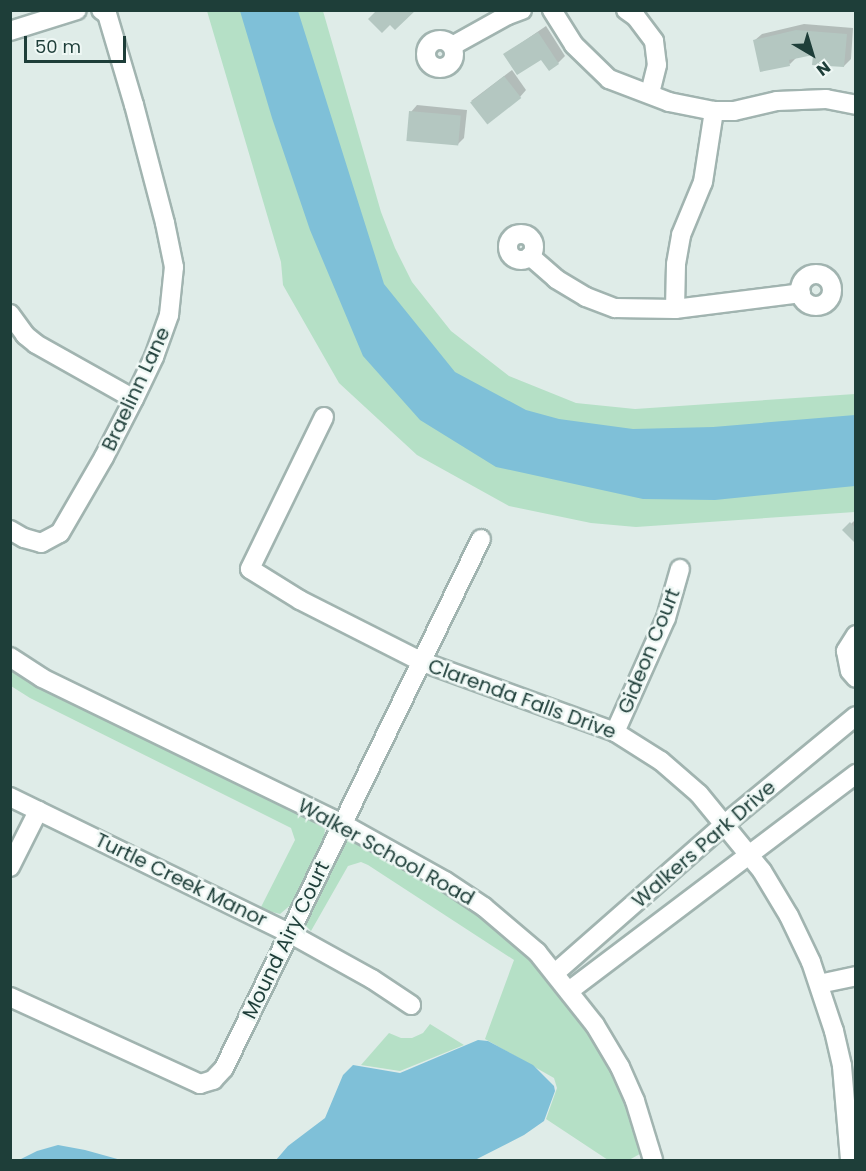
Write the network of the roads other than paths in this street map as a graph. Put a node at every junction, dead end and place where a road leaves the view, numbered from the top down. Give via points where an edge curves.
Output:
1 (77, 10) edge
2 (101, 10) edge
3 (522, 10) edge
4 (552, 10) edge
5 (626, 10) edge
6 (10, 31) edge
7 (452, 46) dead end
8 (650, 94) junction
9 (855, 105) edge
10 (714, 111) junction
11 (530, 256) dead end
12 (801, 293) dead end
13 (675, 309) junction
14 (10, 314) edge
15 (134, 399) junction
16 (324, 417) dead end
17 (10, 530) edge
18 (482, 539) dead end
19 (680, 569) dead end
20 (855, 635) edge
21 (10, 657) edge
22 (420, 661) junction
23 (855, 678) edge
24 (855, 716) edge
25 (615, 732) junction
26 (855, 774) edge
27 (10, 797) edge
28 (38, 811) junction
29 (726, 823) junction
30 (343, 824) junction
31 (749, 854) junction
32 (10, 867) edge
33 (289, 933) junction
34 (555, 973) junction
35 (855, 976) edge
36 (819, 984) junction
37 (569, 991) junction
38 (10, 996) edge
39 (411, 1005) dead end
40 (852, 1150) edge
41 (653, 1161) edge

1 - 6 street
2 - 15 street, Braelinn Lane via 107,14 124,71 174,267 169,315
3 - 7 street
4 - 8 street via 574,45 609,79
5 - 8 street via 654,41 657,65
8 - 10 street
9 - 10 street via 826,99 777,101 734,111
10 - 13 street via 703,182 681,235
11 - 13 street via 556,279 615,308
12 - 13 street
14 - 15 street via 36,344
15 - 17 street, Braelinn Lane via 60,533 41,543
16 - 22 street, Clarenda Falls Drive via 250,569 300,600
18 - 22 street, Mound Airy Court
19 - 25 street, Gideon Court via 662,628
20 - 23 street via 846,651
21 - 30 street, Walker School Road via 42,678
22 - 25 street, Clarenda Falls Drive
22 - 30 street, Mound Airy Court
24 - 29 street, Walkers Park Drive
25 - 29 street, Clarenda Falls Drive via 661,761
26 - 31 street, Walkers Park Drive
27 - 28 street, Turtle Creek Manor
28 - 32 street
28 - 33 street, Turtle Creek Manor
29 - 31 street, Clarenda Falls Drive
29 - 34 street, Walkers Park Drive
30 - 33 street, Mound Airy Court
30 - 34 street, Walker School Road via 484,907 518,934
31 - 36 street, Clarenda Falls Drive via 789,916
31 - 37 street, Walkers Park Drive
33 - 38 street, Mound Airy Court via 224,1068 213,1080 200,1084
33 - 39 street, Turtle Creek Manor
34 - 37 street, Walker School Road
35 - 36 street
36 - 40 street, Clarenda Falls Drive via 842,1066
37 - 41 street, Walker School Road via 620,1066

